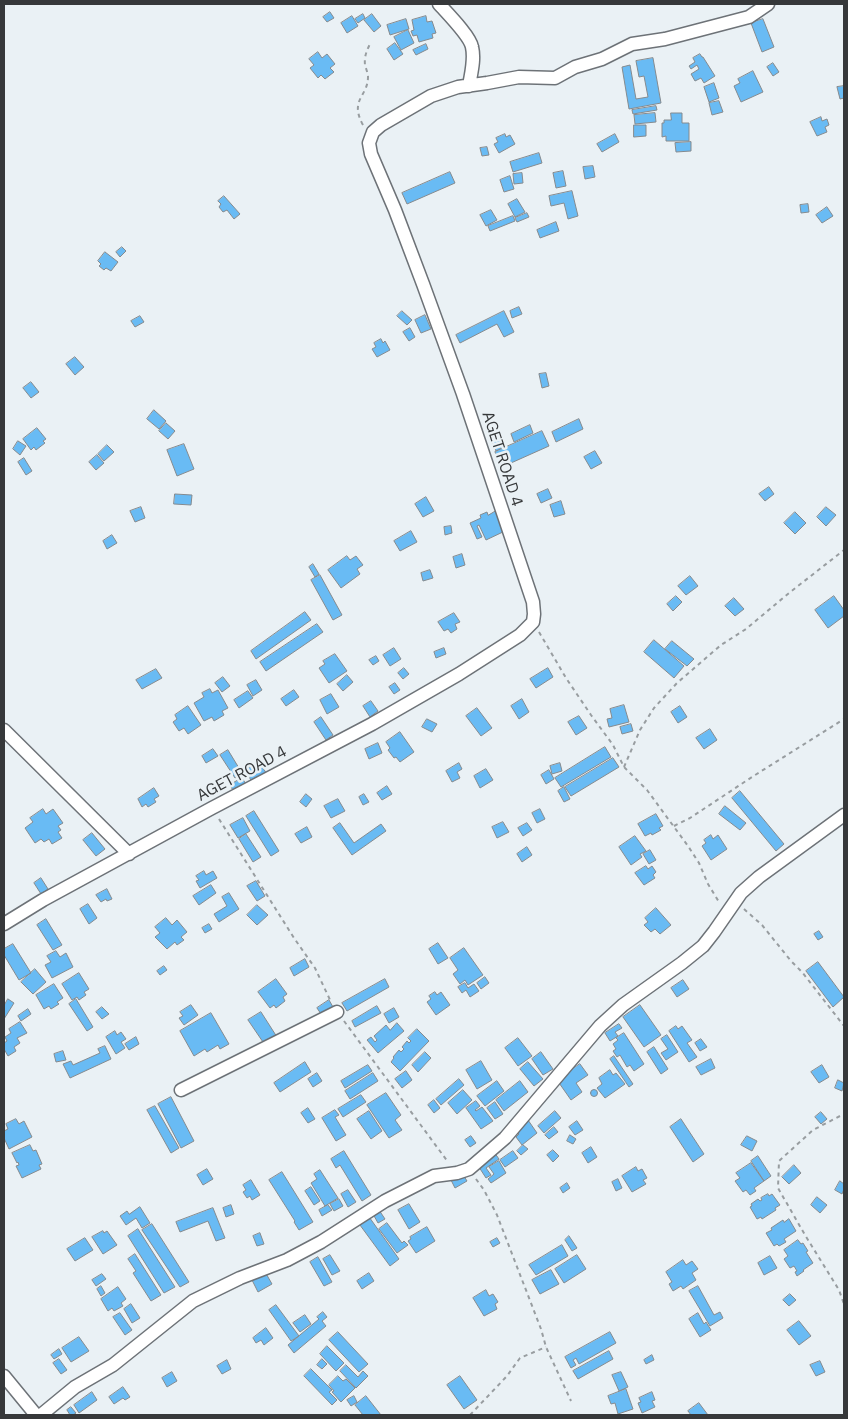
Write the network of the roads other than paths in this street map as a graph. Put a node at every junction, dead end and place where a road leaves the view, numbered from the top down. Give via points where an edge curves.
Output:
1 (439, 4) edge
2 (768, 4) edge
3 (468, 86) junction
4 (4, 730) edge
5 (844, 816) edge
6 (129, 854) junction
7 (4, 924) edge
8 (337, 1012) road end
9 (180, 1090) dead end
10 (4, 1376) edge
11 (36, 1415) edge
12 (41, 1415) edge

1 - 3 street via 472,46 473,64
2 - 3 street via 748,17 665,39 632,44 555,78 519,78
3 - 6 street, AGET ROAD 4 via 431,96 381,124 369,143 463,394 532,602 533,622 520,635 459,674 372,724
4 - 6 street
5 - 12 street via 741,893 703,946 600,1026 505,1138 463,1171 434,1176 385,1201 287,1260 193,1301 114,1365 75,1387
6 - 7 street, AGET ROAD 4
8 - 9 street
10 - 11 street

